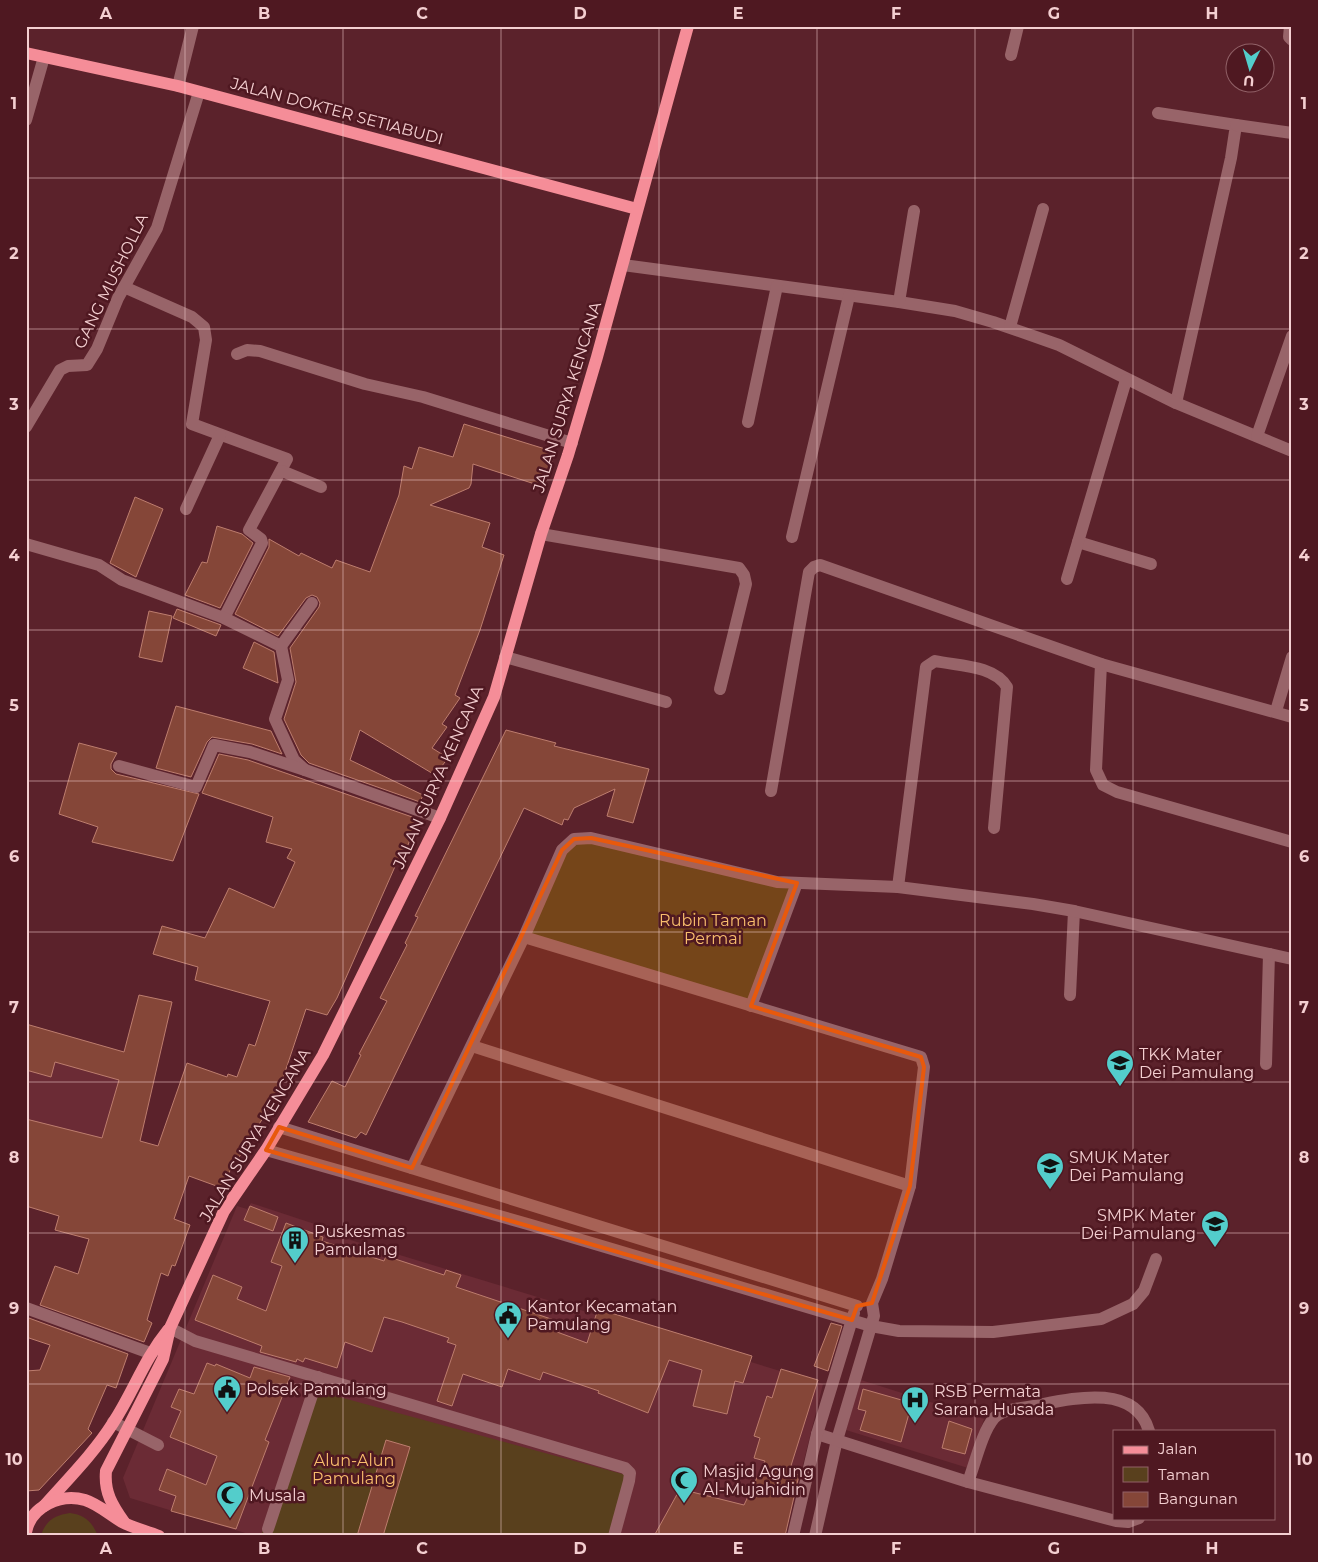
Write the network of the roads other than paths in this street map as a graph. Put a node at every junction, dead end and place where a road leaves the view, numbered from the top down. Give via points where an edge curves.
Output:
1 (193, 26) edge
2 (688, 26) edge
3 (1018, 26) edge
4 (1290, 26) edge
5 (1292, 40) edge
6 (26, 53) edge
7 (1011, 55) dead end
8 (44, 57) junction
9 (178, 86) junction
10 (200, 92) junction
11 (1158, 113) dead end
12 (26, 120) edge
13 (1236, 125) junction
14 (1292, 134) edge
15 (637, 209) junction
16 (1043, 209) dead end
17 (914, 211) dead end
18 (623, 265) junction
19 (777, 286) junction
20 (124, 287) junction
21 (850, 296) junction
22 (899, 302) junction
23 (1010, 327) junction
24 (1292, 336) edge
25 (237, 354) dead end
26 (1126, 380) junction
27 (1176, 403) junction
28 (748, 422) dead end
29 (26, 427) edge
30 (220, 435) junction
31 (1257, 436) junction
32 (572, 443) junction
33 (1292, 451) edge
34 (285, 465) junction
35 (321, 487) dead end
36 (186, 508) dead end
37 (541, 534) junction
38 (792, 537) dead end
39 (1078, 542) junction
40 (26, 544) edge
41 (1151, 564) dead end
42 (1067, 579) dead end
43 (312, 602) dead end
44 (224, 618) junction
45 (281, 646) junction
46 (1292, 657) edge
47 (505, 658) junction
48 (1101, 664) junction
49 (1288, 686) edge
50 (720, 689) dead end
51 (666, 702) dead end
52 (1276, 711) junction
53 (1292, 717) edge
54 (119, 766) dead end
55 (305, 770) junction
56 (771, 790) dead end
57 (440, 818) junction
58 (994, 828) dead end
59 (1292, 842) edge
60 (797, 884) junction
61 (898, 887) junction
62 (1074, 911) junction
63 (524, 937) junction
64 (1269, 954) junction
65 (1291, 958) edge
66 (1070, 995) dead end
67 (751, 1006) junction
68 (472, 1046) junction
69 (1266, 1064) dead end
70 (279, 1127) junction
71 (266, 1150) junction
72 (412, 1168) junction
73 (910, 1186) junction
74 (535, 1207) junction
75 (531, 1225) junction
76 (1156, 1258) dead end
77 (872, 1303) junction
78 (857, 1306) junction
79 (26, 1308) edge
80 (852, 1320) junction
81 (872, 1326) junction
82 (170, 1328) junction
83 (150, 1352) junction
84 (318, 1377) junction
85 (114, 1422) junction
86 (1148, 1430) edge
87 (127, 1431) junction
88 (817, 1434) junction
89 (837, 1440) junction
90 (158, 1445) dead end
91 (968, 1482) junction
92 (44, 1506) junction
93 (1134, 1520) edge
94 (124, 1522) junction
95 (268, 1529) dead end
96 (26, 1532) edge
97 (159, 1536) edge
98 (614, 1536) edge
99 (793, 1536) edge
100 (815, 1536) edge

1 - 9 street
2 - 15 main road, JALAN SURYA KENCANA
3 - 7 street
4 - 5 street via 1289,37
6 - 8 main road, JALAN DOKTER SETIABUDI
8 - 9 main road, JALAN DOKTER SETIABUDI
8 - 12 street
9 - 10 main road, JALAN DOKTER SETIABUDI
10 - 15 main road, JALAN DOKTER SETIABUDI
10 - 20 street, GANG MUSHOLLA via 157,228
11 - 13 street
13 - 14 street
13 - 27 street
15 - 18 main road, JALAN SURYA KENCANA
16 - 23 street
17 - 22 street
18 - 19 street
18 - 32 main road, JALAN SURYA KENCANA
19 - 21 street
19 - 28 street
20 - 29 street, GANG MUSHOLLA via 90,362 60,370
20 - 30 street via 192,317 204,327 206,340 192,424
21 - 22 street
21 - 38 street
22 - 23 street via 955,311
23 - 26 street via 1058,345
24 - 31 street
25 - 32 street via 247,350 260,351
26 - 27 street
26 - 39 street
27 - 31 street
30 - 34 street
30 - 36 street
31 - 33 street
32 - 37 main road, JALAN SURYA KENCANA
34 - 35 street
34 - 44 street via 249,530 261,538 262,543
37 - 47 main road, JALAN SURYA KENCANA
37 - 50 street via 739,568 746,584
39 - 41 street
39 - 42 street
40 - 44 street via 98,565 122,580
43 - 45 street
44 - 45 street
45 - 55 street via 288,680 275,719 294,760
46 - 49 street
47 - 51 street
47 - 57 main road, JALAN SURYA KENCANA via 494,697
48 - 52 street
48 - 56 street via 820,565 814,567 809,572
48 - 59 street via 1096,770 1103,785 1117,792
49 - 52 street
52 - 53 street
54 - 55 street via 196,787 214,744
55 - 57 street
57 - 70 main road, JALAN SURYA KENCANA via 323,1055
58 - 61 street via 1007,687 1002,678 991,672 930,662 926,666
60 - 61 street
60 - 63 street via 591,838 574,839 562,850
60 - 67 street
61 - 62 street
62 - 64 street
62 - 66 street
63 - 67 street
63 - 68 street
64 - 65 street
64 - 69 street
67 - 73 street via 922,1058 924,1067
68 - 72 street
68 - 73 street
70 - 71 main road, JALAN SURYA KENCANA
70 - 72 street
71 - 75 street
71 - 82 main road, JALAN SURYA KENCANA via 224,1211
72 - 74 street
73 - 77 street
74 - 75 street
74 - 78 street
75 - 80 street
76 - 81 street via 1144,1291 1133,1304 1101,1319 993,1332 899,1331
77 - 78 street
77 - 81 street
78 - 80 street
79 - 83 street
80 - 81 street
80 - 88 street
81 - 89 street
82 - 83 main road, JALAN SURYA KENCANA
82 - 84 street via 195,1341
82 - 87 main road, JALAN SURYA KENCANA via 163,1359
83 - 85 main road, JALAN SURYA KENCANA
84 - 95 street
84 - 98 street via 625,1468 630,1474 629,1481
85 - 87 street
85 - 92 main road, JALAN SURYA KENCANA via 89,1457
86 - 91 street via 1146,1422 1125,1402 1099,1397 1004,1412 994,1417
87 - 90 street
87 - 94 main road, JALAN SURYA KENCANA via 106,1471 104,1485 109,1501
88 - 89 street
88 - 99 street
89 - 91 street
89 - 100 street
91 - 93 street via 1116,1521
92 - 94 main road via 57,1500 86,1500
92 - 96 main road, JALAN SURYA KENCANA via 34,1516
94 - 97 main road

